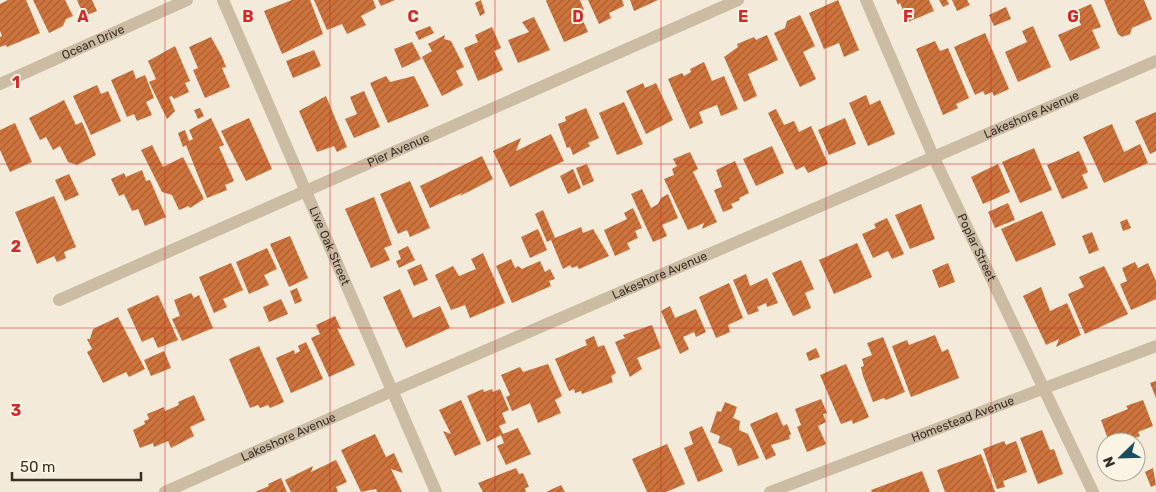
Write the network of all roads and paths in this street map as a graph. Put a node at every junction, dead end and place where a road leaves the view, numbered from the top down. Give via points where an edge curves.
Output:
1 (187, 0) edge
2 (223, 0) edge
3 (738, 0) edge
4 (866, 0) edge
5 (1156, 61) edge
6 (0, 84) edge
7 (934, 158) junction
8 (306, 190) junction
9 (60, 300) dead end
10 (1156, 346) edge
11 (1044, 388) junction
12 (392, 391) junction
13 (165, 492) edge
14 (436, 492) edge
15 (770, 492) edge
16 (1093, 492) edge

1 - 6 street, Ocean Drive
2 - 8 street, Live Oak Street
3 - 8 street, Pier Avenue
4 - 7 street, Poplar Street
5 - 7 street, Lakeshore Avenue
7 - 11 street, Poplar Street
7 - 12 street, Lakeshore Avenue
8 - 9 street, Pier Avenue
8 - 12 street, Live Oak Street
10 - 11 street, Homestead Avenue
11 - 15 street, Homestead Avenue
11 - 16 street, Poplar Street
12 - 13 street, Lakeshore Avenue
12 - 14 street, Live Oak Street

